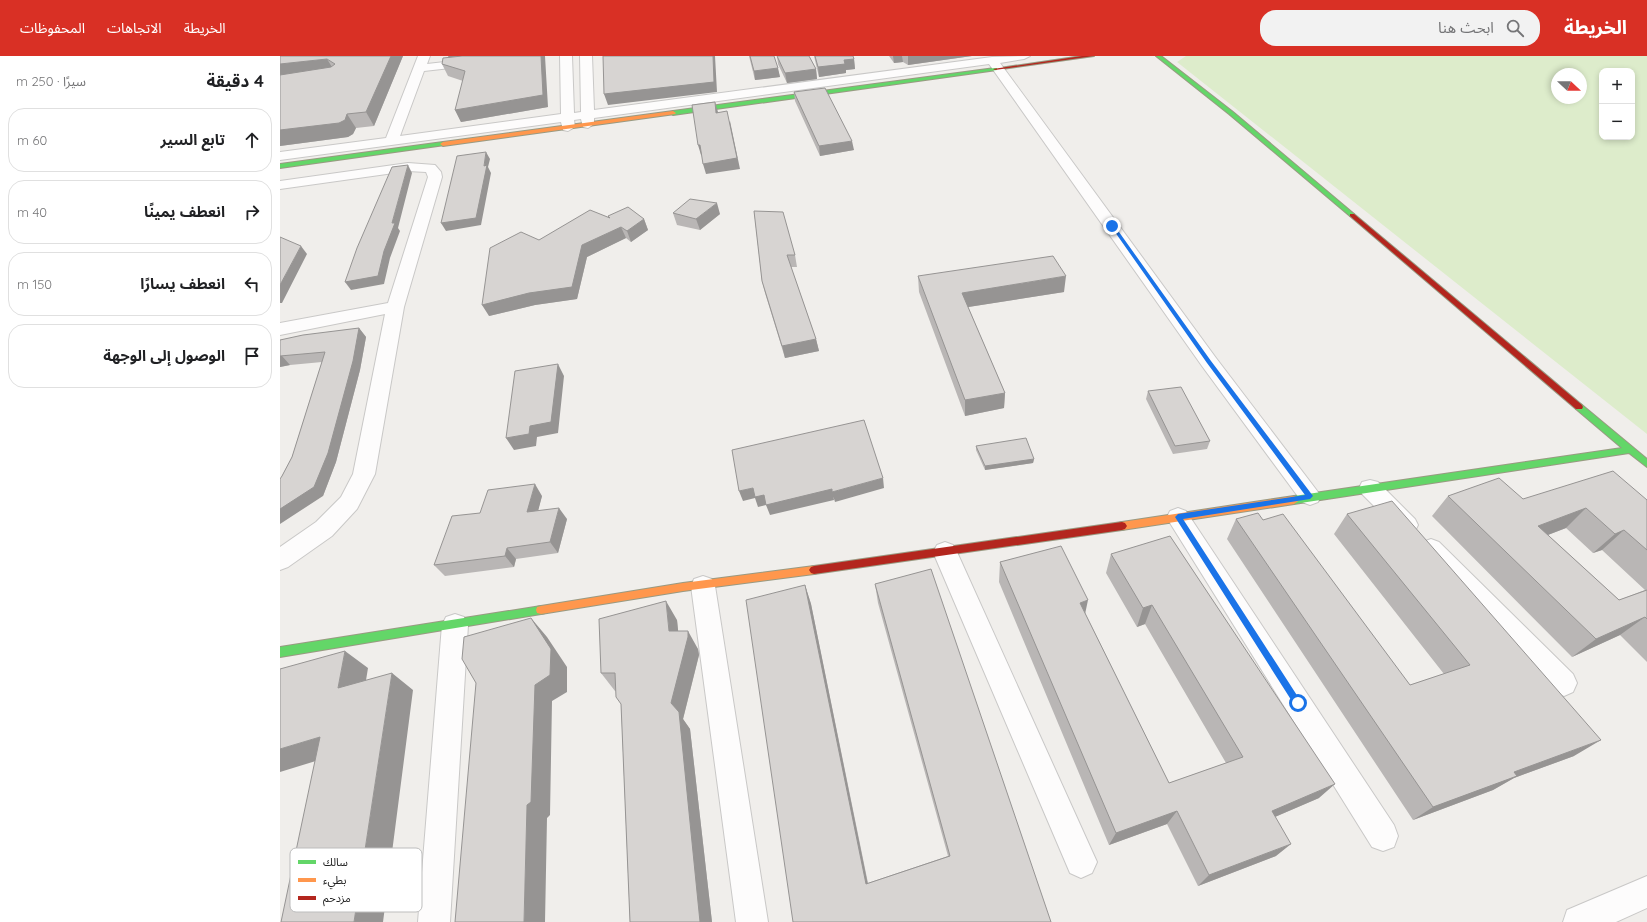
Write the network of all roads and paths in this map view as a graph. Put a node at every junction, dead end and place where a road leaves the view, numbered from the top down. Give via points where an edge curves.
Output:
1 (424, 56) edge
2 (529, 56) edge
3 (566, 56) edge
4 (586, 56) edge
5 (1018, 56) edge
6 (1092, 56) edge
7 (1158, 56) edge
8 (995, 65) junction
9 (419, 68) junction
10 (588, 120) junction
11 (568, 122) junction
12 (391, 141) junction
13 (280, 156) edge
14 (280, 166) edge
15 (280, 185) edge
16 (395, 307) junction
17 (280, 329) edge
18 (1630, 450) junction
19 (1647, 464) edge
20 (1370, 488) junction
21 (1310, 496) junction
22 (1178, 517) junction
23 (945, 552) junction
24 (280, 560) edge
25 (703, 586) junction
26 (455, 625) junction
27 (280, 652) edge
28 (1564, 683) dead end
29 (1383, 836) dead end
30 (1081, 862) dead end
31 (1647, 892) edge
32 (434, 922) edge
33 (752, 922) edge
34 (1579, 922) edge

1 - 9 street
2 - 9 street
3 - 11 street
4 - 10 street
5 - 8 street
6 - 8 street
7 - 18 street via 1231,113
8 - 10 street
8 - 21 street via 1209,362
9 - 12 street
10 - 11 street
11 - 12 street
11 - 14 street
12 - 13 street
15 - 16 street via 408,167 430,168 434,172 435,177
16 - 17 street
16 - 24 street via 364,474 349,502 324,529
18 - 19 street
18 - 20 street
20 - 21 street
20 - 28 street
21 - 22 street
22 - 23 street
22 - 29 street
23 - 25 street
23 - 30 street
25 - 26 street via 675,588
25 - 33 street
26 - 27 street
26 - 32 street
31 - 34 street

